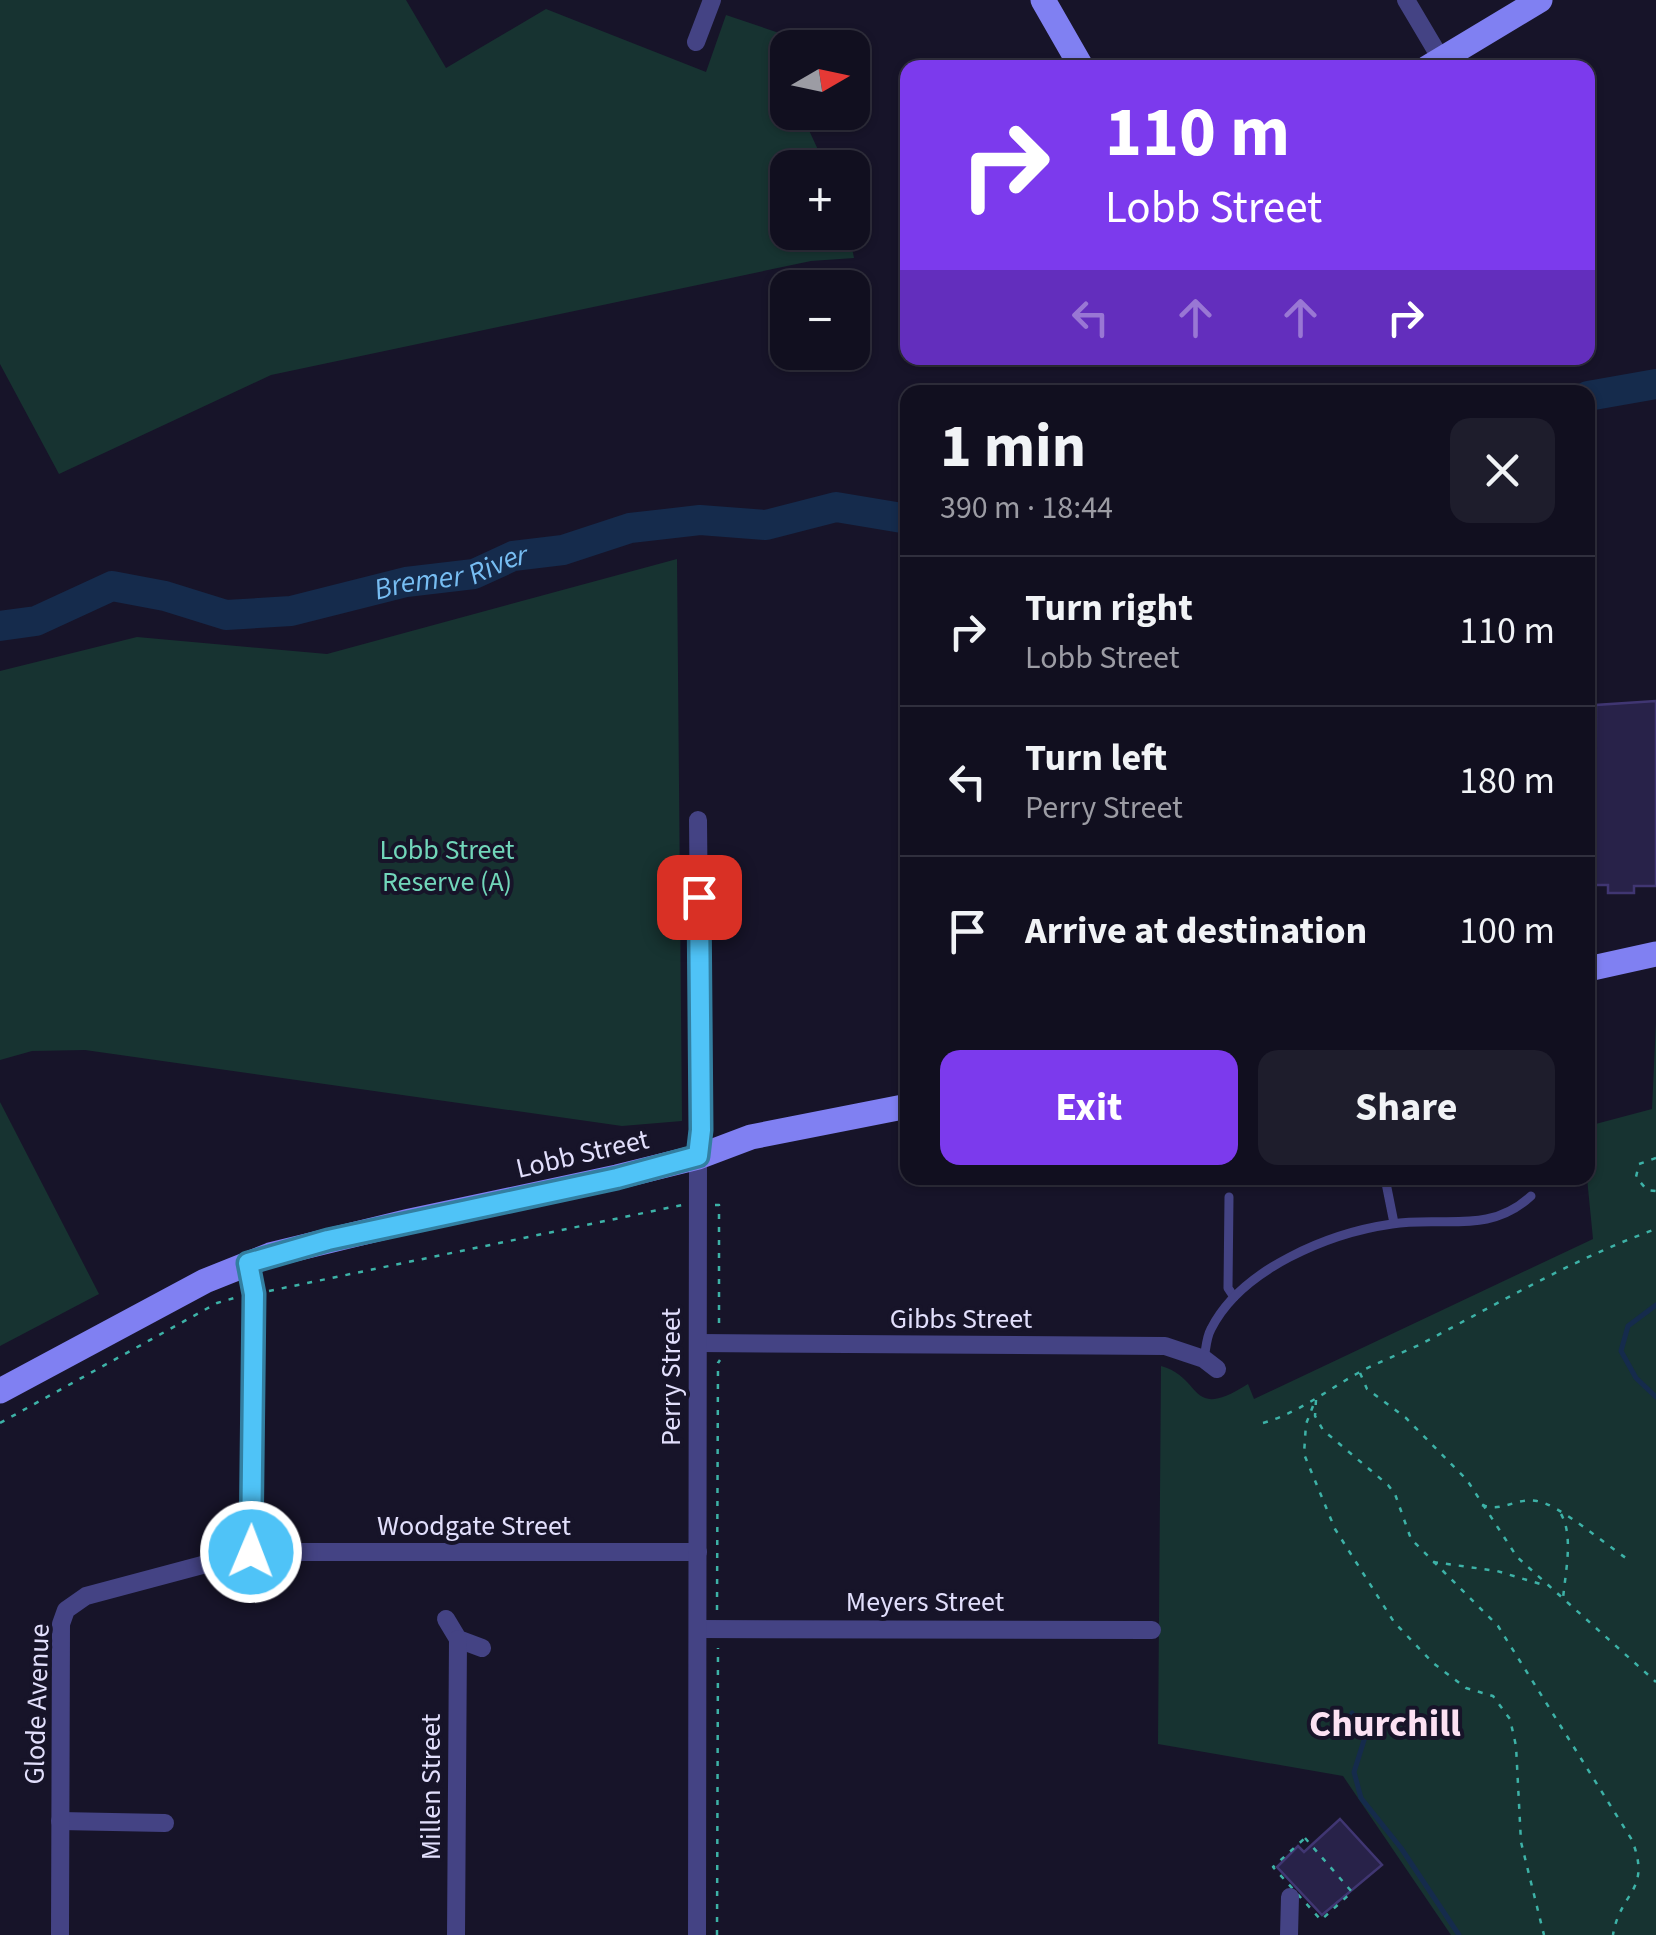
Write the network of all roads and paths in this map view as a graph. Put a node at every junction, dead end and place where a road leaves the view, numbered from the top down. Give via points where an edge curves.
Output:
1 (712, 0) edge
2 (1042, 0) edge
3 (1406, 0) edge
4 (1540, 0) edge
5 (696, 42) dead end
6 (1077, 60) edge
7 (1433, 60) edge
8 (1439, 60) edge
9 (698, 820) dead end
10 (1656, 954) edge
11 (1595, 967) edge
12 (900, 1108) edge
13 (698, 1156) junction
14 (1656, 1158) edge
15 (1386, 1185) edge
16 (1656, 1191) edge
17 (1230, 1196) dead end
18 (1532, 1196) dead end
19 (678, 1205) dead end
20 (720, 1205) dead end
21 (1394, 1223) junction
22 (1656, 1229) edge
23 (248, 1263) junction
24 (254, 1294) junction
25 (1234, 1297) junction
26 (698, 1343) junction
27 (719, 1343) junction
28 (1211, 1364) joint
29 (1360, 1372) junction
30 (0, 1390) edge
31 (1316, 1400) junction
32 (0, 1423) edge
33 (1263, 1423) dead end
34 (1480, 1504) junction
35 (1558, 1509) junction
36 (251, 1552) junction
37 (698, 1552) junction
38 (1626, 1558) dead end
39 (1431, 1561) junction
40 (1550, 1587) junction
41 (1563, 1599) junction
42 (446, 1619) dead end
43 (718, 1628) junction
44 (698, 1629) junction
45 (1152, 1630) dead end
46 (458, 1639) junction
47 (482, 1648) dead end
48 (1656, 1682) edge
49 (60, 1820) junction
50 (165, 1823) dead end
51 (1304, 1838) joint
52 (1290, 1897) dead end
53 (60, 1935) edge
54 (456, 1935) edge
55 (697, 1935) edge
56 (717, 1935) edge
57 (1289, 1935) edge
58 (1544, 1935) edge
59 (1612, 1935) edge

1 - 5 street
2 - 6 main road
3 - 7 street
4 - 8 main road
9 - 13 street, Perry Street
10 - 11 main road
12 - 13 main road, Lobb Street via 751,1137
13 - 23 main road, Lobb Street
13 - 26 street, Perry Street
14 - 16 path via 1639,1164 1636,1177
15 - 21 lane
17 - 25 lane via 1228,1288
18 - 21 lane via 1488,1220
19 - 24 path
20 - 27 path
21 - 25 lane via 1306,1249
22 - 29 path via 1605,1247
23 - 24 lane
23 - 30 main road, Lobb Street
24 - 32 path via 217,1304
24 - 36 lane
25 - 28 lane via 1209,1332
26 - 27 street, Gibbs Street
26 - 37 street, Perry Street
27 - 28 street, Gibbs Street via 1165,1346
27 - 43 path
29 - 31 path
29 - 34 path via 1367,1389 1467,1480
31 - 33 path
31 - 39 path via 1323,1430 1388,1485 1410,1539
31 - 58 path via 1304,1454 1334,1529 1394,1622 1466,1688 1493,1696 1510,1719 1521,1842
34 - 35 path via 1496,1509 1538,1500
34 - 40 path via 1517,1558
35 - 38 path
35 - 41 path via 1565,1520
36 - 37 street, Woodgate Street
36 - 49 street, Glode Avenue via 86,1596 66,1610
37 - 44 street, Perry Street
39 - 40 path
39 - 59 path via 1498,1626 1632,1840 1640,1880 1616,1916
40 - 41 path
41 - 48 path
42 - 46 street
43 - 44 street, Meyers Street
43 - 45 street, Meyers Street
43 - 56 path
44 - 55 street, Perry Street
46 - 47 street
46 - 54 street, Millen Street
49 - 50 street
49 - 53 street, Glode Avenue
51 - 51 path via 1352,1892 1321,1920 1273,1866
52 - 57 street

